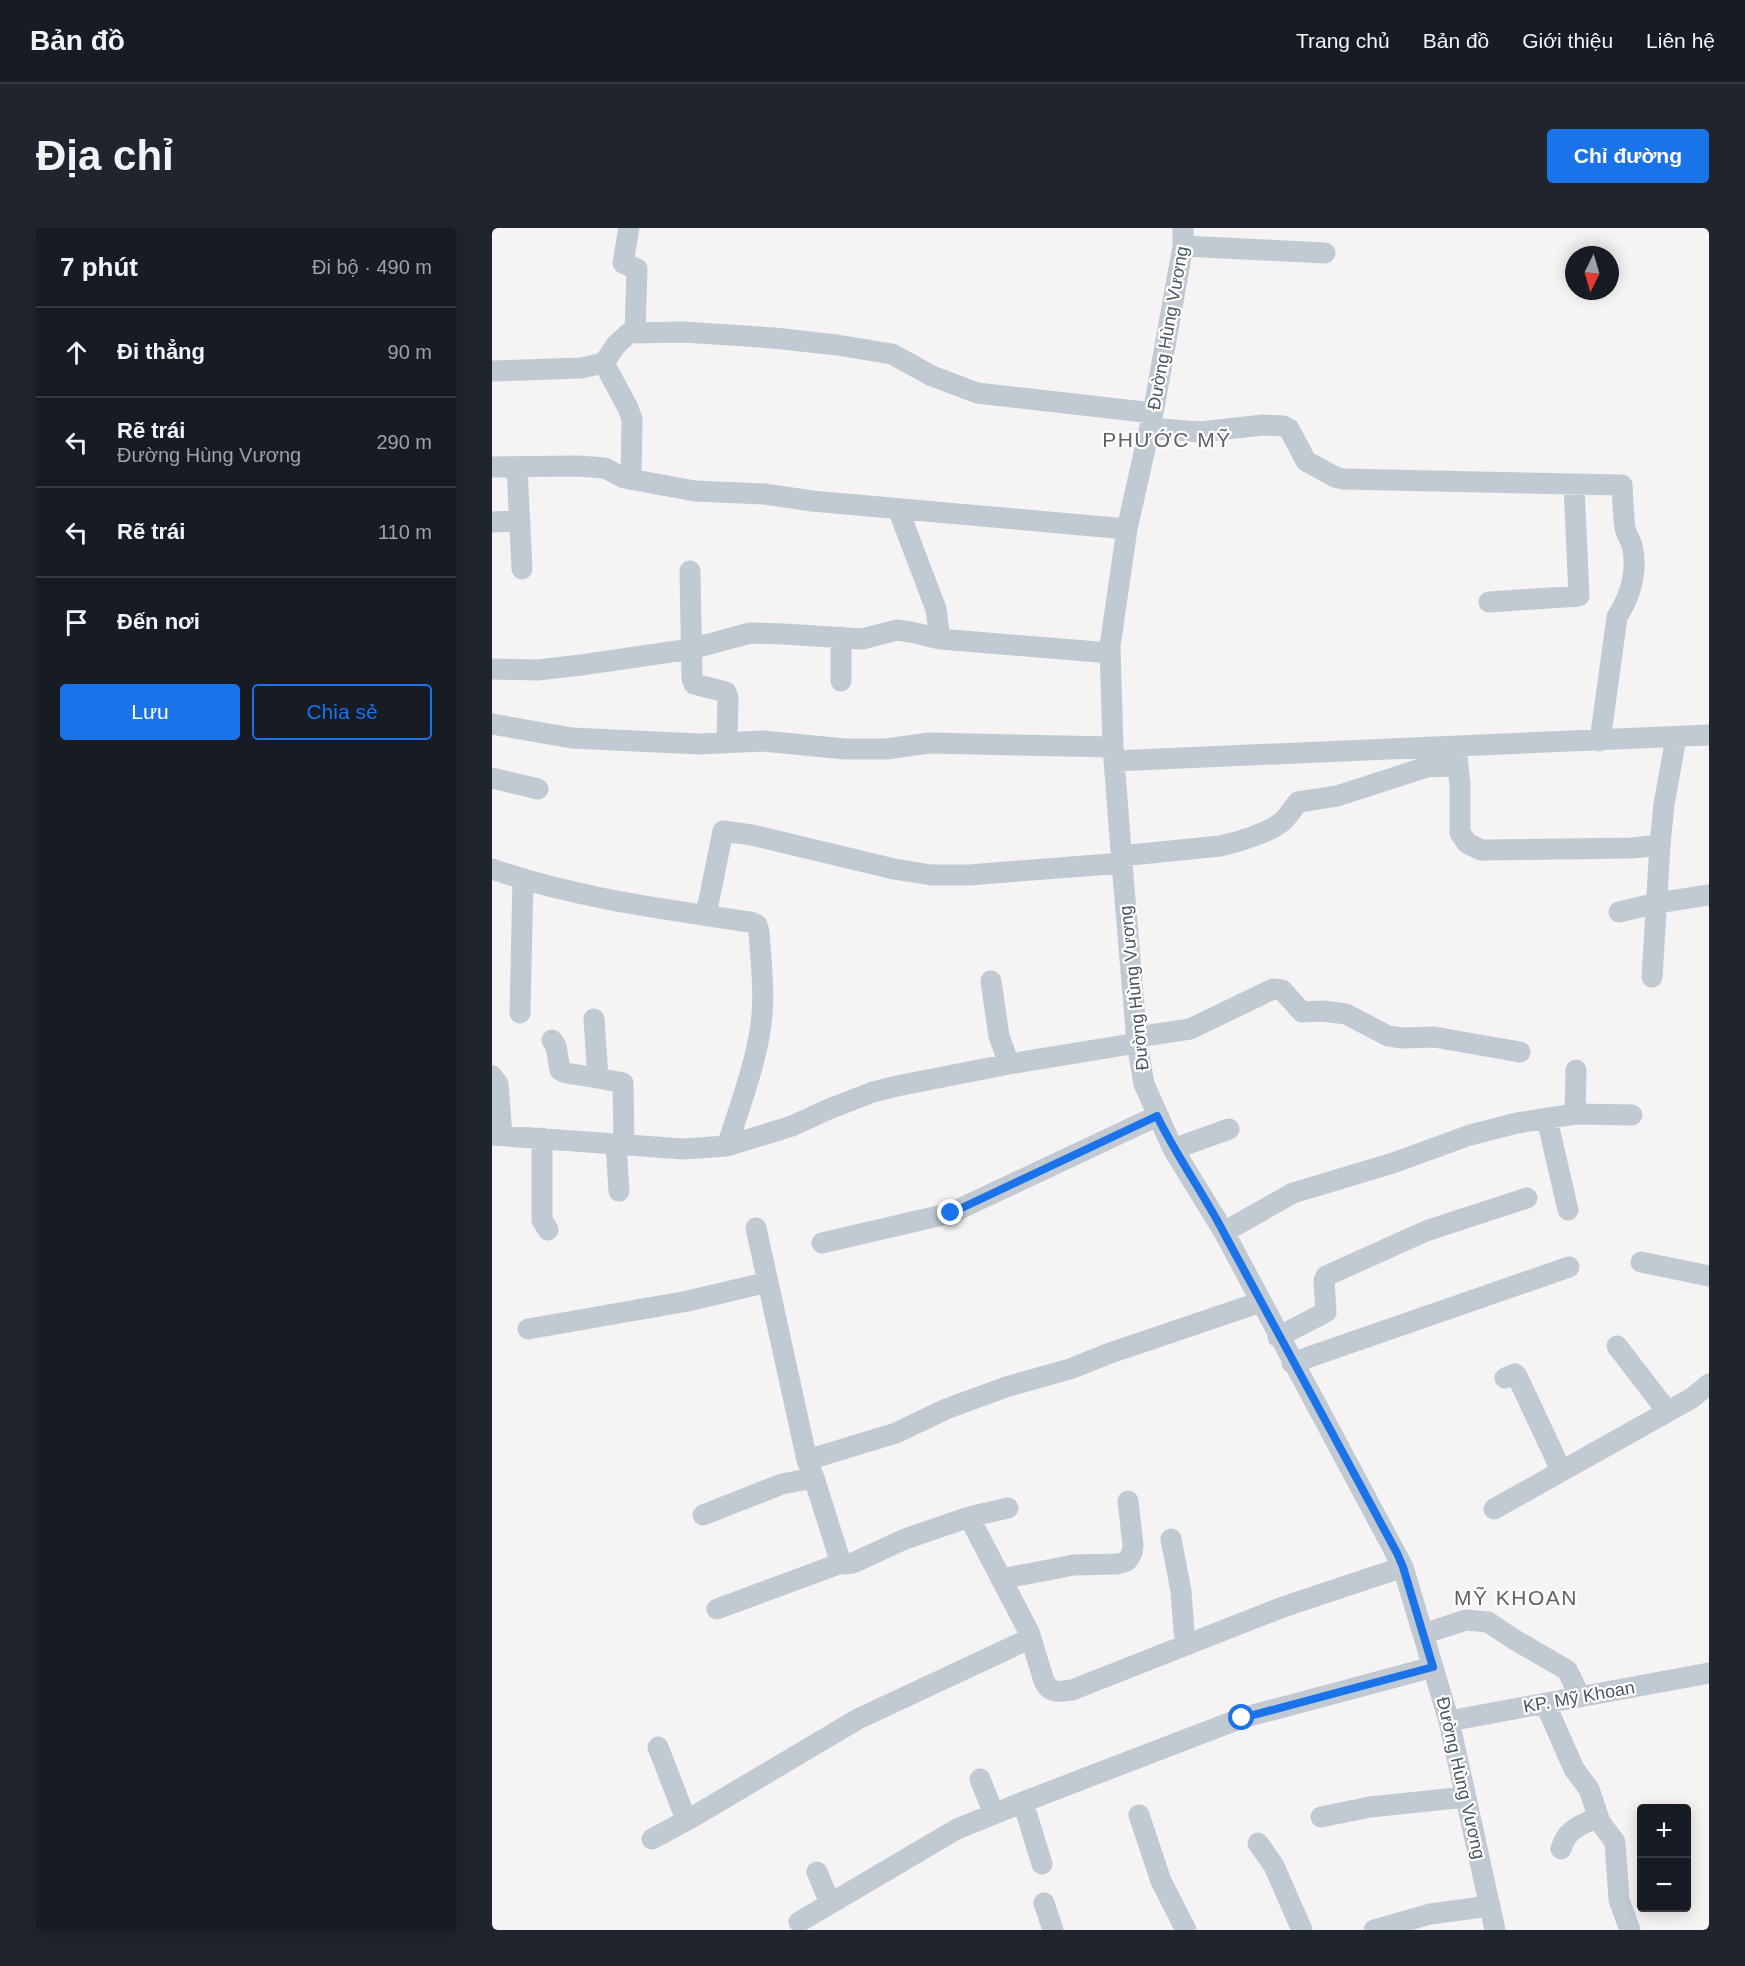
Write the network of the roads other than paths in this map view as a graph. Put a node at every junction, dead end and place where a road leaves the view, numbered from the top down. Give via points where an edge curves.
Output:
1 (629, 228) edge
2 (1183, 237) edge
3 (1325, 253) dead end
4 (635, 332) junction
5 (604, 363) junction
6 (492, 371) edge
7 (1152, 420) junction
8 (492, 467) edge
9 (517, 467) junction
10 (631, 479) junction
11 (1574, 485) junction
12 (898, 509) junction
13 (519, 520) junction
14 (492, 522) edge
15 (1127, 529) junction
16 (522, 569) dead end
17 (690, 571) dead end
18 (1489, 602) dead end
19 (841, 637) junction
20 (940, 639) junction
21 (691, 649) junction
22 (1110, 653) junction
23 (492, 669) edge
24 (841, 681) dead end
25 (492, 724) edge
26 (1709, 735) edge
27 (1676, 738) junction
28 (1600, 741) junction
29 (727, 742) junction
30 (1113, 754) junction
31 (1456, 756) junction
32 (492, 778) edge
33 (538, 789) dead end
34 (1660, 845) junction
35 (1122, 860) junction
36 (492, 869) edge
37 (523, 879) junction
38 (1709, 895) edge
39 (1656, 903) junction
40 (1619, 912) dead end
41 (706, 915) junction
42 (1652, 977) dead end
43 (991, 981) dead end
44 (520, 1013) dead end
45 (594, 1019) dead end
46 (552, 1040) dead end
47 (1137, 1040) junction
48 (1520, 1052) dead end
49 (1009, 1064) junction
50 (1576, 1070) dead end
51 (492, 1076) edge
52 (598, 1078) junction
53 (1575, 1114) junction
54 (1632, 1115) dead end
55 (1157, 1116) junction
56 (1547, 1119) junction
57 (1229, 1129) dead end
58 (497, 1135) edge
59 (542, 1138) junction
60 (620, 1145) junction
61 (728, 1146) junction
62 (1173, 1149) junction
63 (619, 1191) dead end
64 (1527, 1198) dead end
65 (1568, 1210) dead end
66 (756, 1228) dead end
67 (548, 1230) dead end
68 (1224, 1232) junction
69 (822, 1243) dead end
70 (1641, 1262) dead end
71 (1569, 1267) dead end
72 (1709, 1276) edge
73 (768, 1282) junction
74 (1261, 1302) junction
75 (528, 1329) dead end
76 (1278, 1337) junction
77 (1617, 1346) dead end
78 (1292, 1363) junction
79 (1505, 1378) dead end
80 (1709, 1384) edge
81 (1667, 1411) junction
82 (810, 1469) junction
83 (1561, 1470) junction
84 (1128, 1501) dead end
85 (1008, 1508) dead end
86 (1494, 1509) dead end
87 (702, 1515) dead end
88 (969, 1517) junction
89 (1170, 1539) dead end
90 (838, 1561) junction
91 (1403, 1567) junction
92 (1001, 1579) junction
93 (717, 1609) dead end
94 (1424, 1634) junction
95 (1031, 1638) junction
96 (1187, 1645) junction
97 (1433, 1667) junction
98 (1709, 1673) edge
99 (1577, 1697) junction
100 (1545, 1703) junction
101 (1449, 1720) junction
102 (658, 1747) dead end
103 (980, 1779) dead end
104 (1466, 1797) junction
105 (1023, 1802) junction
106 (994, 1814) junction
107 (1140, 1815) dead end
108 (1321, 1817) dead end
109 (1598, 1817) junction
110 (687, 1819) junction
111 (652, 1839) dead end
112 (1258, 1844) dead end
113 (1561, 1849) dead end
114 (1042, 1864) dead end
115 (817, 1872) dead end
116 (1044, 1903) dead end
117 (1490, 1906) junction
118 (816, 1917) edge
119 (1053, 1930) edge
120 (1186, 1930) edge
121 (1302, 1930) edge
122 (1374, 1930) edge
123 (1495, 1930) edge
124 (1630, 1930) edge

1 - 4 street via 623,262 637,269
2 - 3 street
2 - 7 street, Đường Hùng Vương
4 - 5 street via 616,345
4 - 7 street via 717,334 892,354 932,376 977,393
5 - 6 street via 581,368
5 - 10 street via 632,419
7 - 11 street via 1200,432 1284,426 1306,461 1342,479
7 - 15 street, Đường Hùng Vương
8 - 9 street
9 - 10 street via 605,468
9 - 13 street
10 - 12 street via 695,491 764,494
11 - 18 street via 1580,596
11 - 28 street via 1622,486 1625,530 1634,564 1627,601 1617,617
12 - 15 street
12 - 20 street via 936,609
13 - 14 street
13 - 16 street
15 - 22 street, Đường Hùng Vương
17 - 21 street
19 - 20 street via 862,639 897,630
19 - 21 street via 750,633
19 - 24 street
20 - 22 street
21 - 23 street via 538,670
21 - 29 street via 694,684 722,689 728,695
22 - 30 street, Đường Hùng Vương
25 - 29 street via 572,738
26 - 27 street
27 - 28 street
27 - 34 street
28 - 31 street
29 - 30 street via 763,741 845,749 929,743
30 - 31 street
30 - 35 street, Đường Hùng Vương
31 - 34 street via 1460,832 1467,843 1481,850
31 - 35 street via 1344,794 1298,802 1276,826 1235,843
32 - 33 street
34 - 39 street
35 - 41 street via 931,875 723,831
35 - 47 street, Đường Hùng Vương
36 - 37 street
37 - 41 street via 619,901
37 - 44 street
38 - 39 street
39 - 40 street
39 - 42 street
41 - 61 street via 750,922 757,925 759,932 761,1022 756,1054
43 - 49 street via 999,1036
45 - 52 street
46 - 52 street via 560,1070
47 - 48 street via 1190,1029 1273,989 1282,990 1302,1012 1346,1014 1388,1036 1434,1036
47 - 49 street
47 - 55 street, Đường Hùng Vương via 1144,1084
49 - 61 street via 873,1092 792,1126
50 - 53 street
51 - 58 street via 498,1084
52 - 60 street via 623,1083
53 - 54 street
53 - 56 street
55 - 62 street, Đường Hùng Vương
55 - 69 street via 951,1213
56 - 65 street
56 - 68 street via 1470,1135 1293,1193
57 - 62 street
58 - 59 street
59 - 60 street
59 - 67 street via 542,1220
60 - 61 street via 683,1149
60 - 63 street
62 - 68 street, Đường Hùng Vương
64 - 76 street via 1426,1231 1326,1276 1326,1312
66 - 73 street
68 - 74 street, Đường Hùng Vương
70 - 72 street
71 - 78 street
73 - 75 street via 688,1301
73 - 82 street
74 - 76 street, Đường Hùng Vương
74 - 82 street via 946,1409
76 - 78 street, Đường Hùng Vương
77 - 81 street
78 - 91 street, Đường Hùng Vương
79 - 83 street via 1517,1376
80 - 81 street
81 - 83 street
82 - 87 street via 782,1485
82 - 90 street
83 - 86 street
84 - 92 street via 1133,1545 1127,1561 1074,1565
85 - 88 street
88 - 90 street via 905,1539 854,1563
88 - 92 street
89 - 96 street
90 - 93 street
91 - 94 street, Đường Hùng Vương
91 - 96 street
92 - 95 street
94 - 97 street, Đường Hùng Vương
94 - 99 street via 1466,1620 1488,1622 1567,1670
95 - 96 street via 1044,1682 1054,1692 1072,1690
95 - 110 street via 858,1719
97 - 101 street, Đường Hùng Vương
97 - 105 street via 1242,1718
98 - 99 street, KP. Mỹ Khoan
99 - 100 street, KP. Mỹ Khoan
100 - 101 street, KP. Mỹ Khoan
100 - 109 street via 1574,1769 1589,1789
101 - 104 street, Đường Hùng Vương
102 - 110 street
103 - 106 street
104 - 108 street
104 - 117 street, Đường Hùng Vương
105 - 106 street
105 - 114 street
106 - 118 street via 957,1828
107 - 120 street via 1161,1881
109 - 113 street via 1574,1829 1565,1837
109 - 124 street via 1615,1842 1619,1900
110 - 111 street
112 - 121 street via 1274,1866
115 - 118 street
116 - 119 street
117 - 122 street via 1430,1914
117 - 123 street, Đường Hùng Vương

